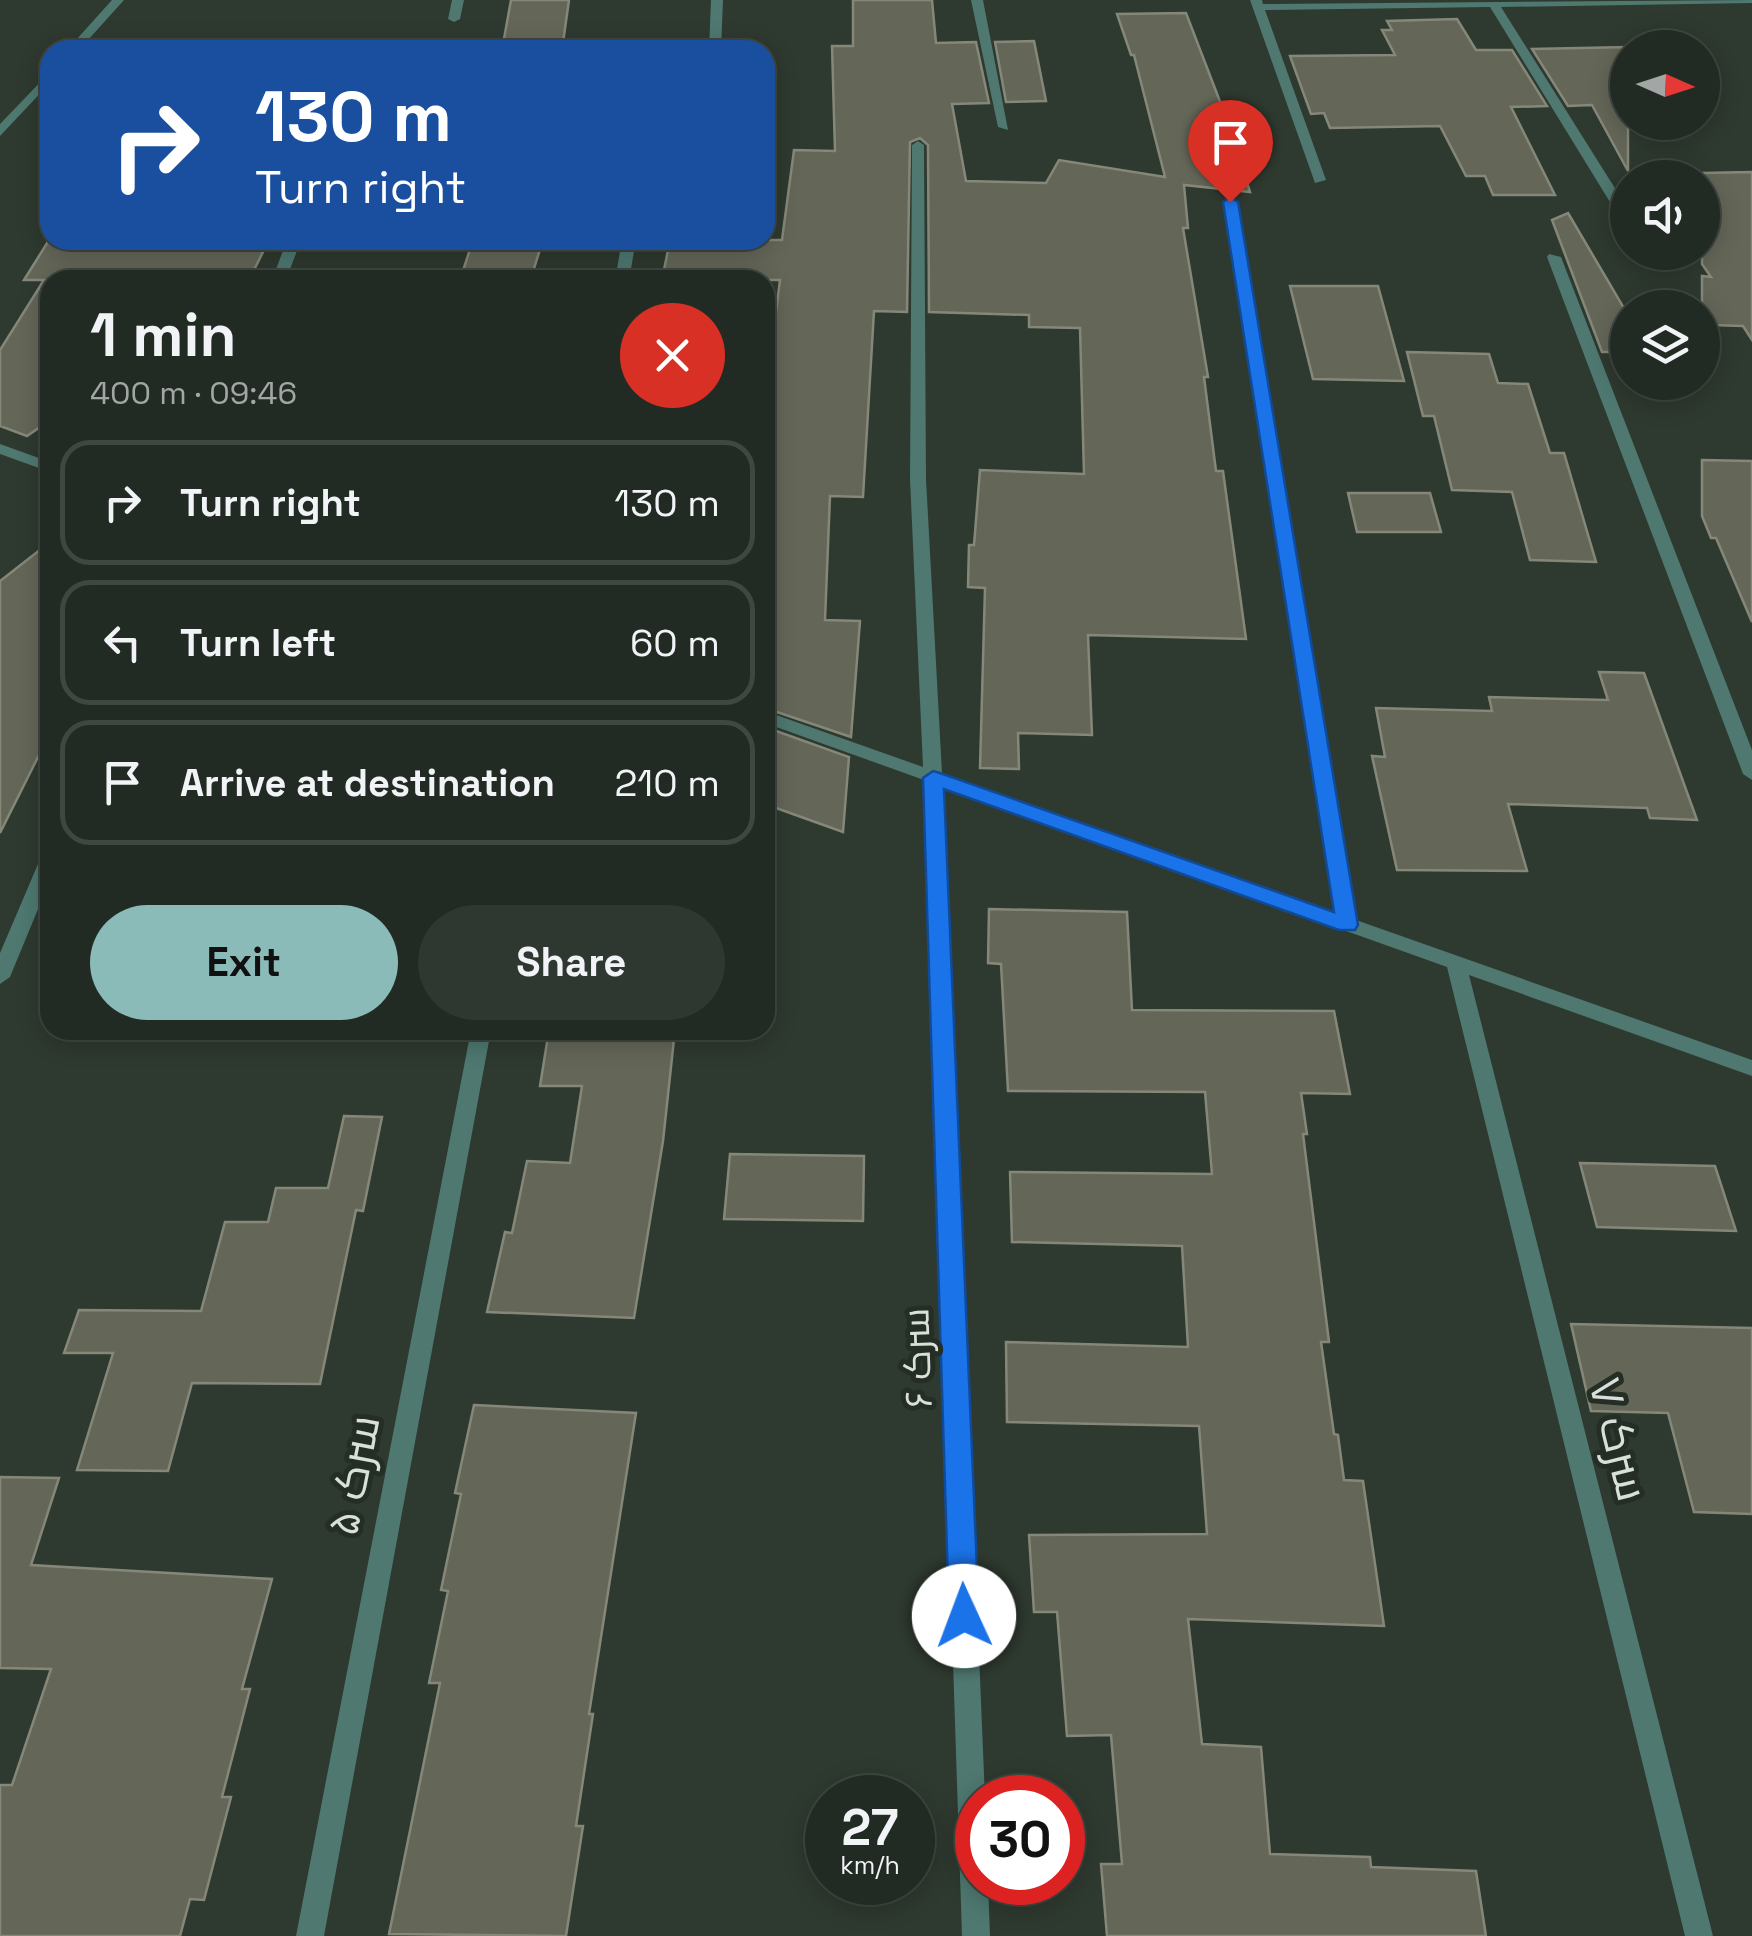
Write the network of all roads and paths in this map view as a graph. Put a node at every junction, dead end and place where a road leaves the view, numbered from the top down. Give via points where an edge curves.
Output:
1 (118, 0) edge
2 (458, 0) edge
3 (717, 0) edge
4 (977, 0) edge
5 (1742, 0) edge
6 (1751, 0) edge
7 (1516, 2) edge
8 (1257, 3) edge
9 (1493, 3) junction
10 (1752, 12) edge
11 (454, 19) dead end
12 (82, 40) edge
13 (715, 40) edge
14 (40, 87) edge
15 (1004, 127) dead end
16 (0, 132) edge
17 (918, 145) dead end
18 (1320, 180) dead end
19 (1610, 191) edge
20 (1230, 202) dead end
21 (1554, 256) dead end
22 (0, 449) edge
23 (40, 463) edge
24 (775, 721) edge
25 (1752, 774) edge
26 (933, 778) junction
27 (40, 880) edge
28 (1347, 925) junction
29 (1456, 963) junction
30 (0, 978) edge
31 (479, 1040) edge
32 (1752, 1068) edge
33 (310, 1936) edge
34 (976, 1936) edge
35 (1699, 1936) edge

1 - 12 street
2 - 11 street
3 - 13 street
4 - 15 street
5 - 6 street
5 - 7 street
5 - 10 street
7 - 9 street
8 - 9 street
8 - 18 street
9 - 19 street
14 - 16 street
17 - 26 street, سرک ۶ via 918,478
20 - 28 street
21 - 25 street
22 - 23 street
24 - 26 street
26 - 28 street
26 - 34 street, سرک ۶
27 - 30 street
28 - 29 street
29 - 32 street
29 - 35 street, سرک ۷
31 - 33 street, سرک ۵

